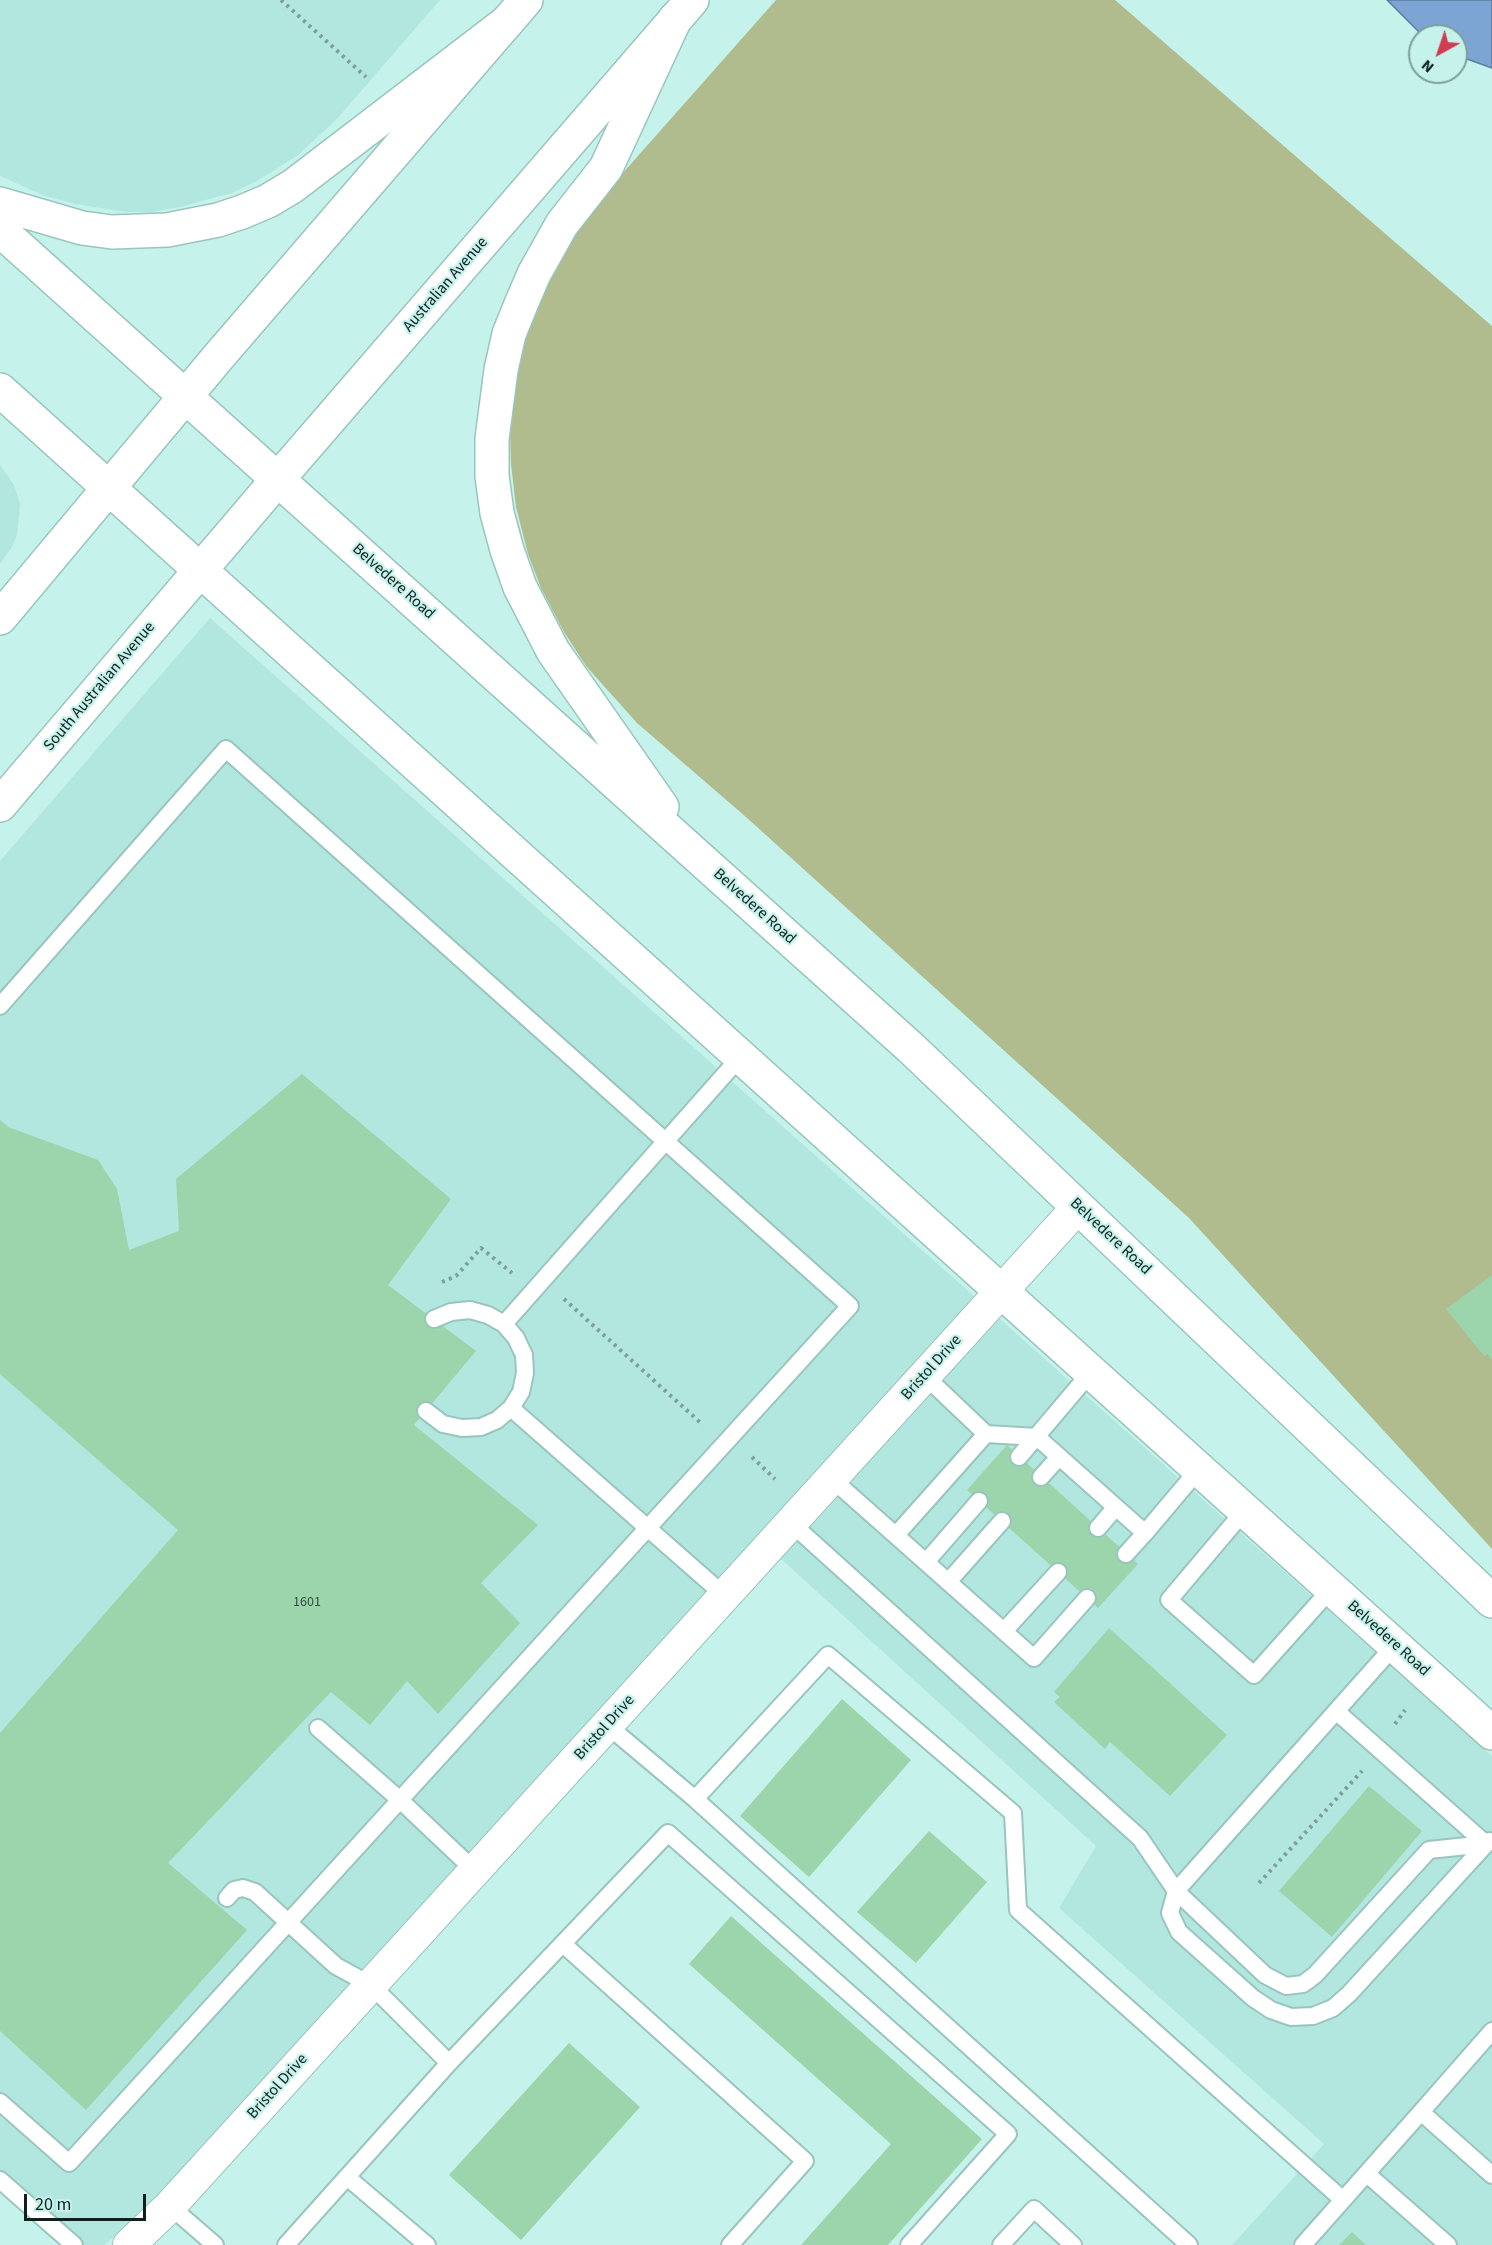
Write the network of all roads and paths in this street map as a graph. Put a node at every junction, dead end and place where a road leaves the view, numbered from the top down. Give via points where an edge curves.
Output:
1 (281, 0) edge
2 (683, 9) edge
3 (516, 11) edge
4 (366, 77) dead end
5 (0, 204) edge
6 (0, 230) edge
7 (0, 390) edge
8 (185, 396) junction
9 (278, 479) junction
10 (109, 488) junction
11 (200, 570) junction
12 (0, 618) edge
13 (0, 805) edge
14 (694, 853) junction
15 (0, 1006) edge
16 (741, 1056) junction
17 (666, 1142) junction
18 (1078, 1207) junction
19 (436, 1284) dead end
20 (538, 1286) junction
21 (1001, 1292) junction
22 (434, 1319) dead end
23 (504, 1324) junction
24 (1090, 1372) junction
25 (925, 1376) junction
26 (511, 1408) junction
27 (426, 1411) dead end
28 (986, 1434) junction
29 (1037, 1437) junction
30 (727, 1441) junction
31 (1019, 1456) dead end
32 (1059, 1457) junction
33 (1199, 1469) junction
34 (1041, 1477) dead end
35 (775, 1479) dead end
36 (832, 1479) junction
37 (979, 1501) dead end
38 (1116, 1507) junction
39 (1245, 1510) junction
40 (1002, 1521) dead end
41 (791, 1523) junction
42 (647, 1528) junction
43 (1098, 1528) dead end
44 (1144, 1533) junction
45 (896, 1535) junction
46 (1126, 1554) dead end
47 (926, 1562) junction
48 (1058, 1572) dead end
49 (948, 1582) junction
50 (1332, 1589) junction
51 (725, 1596) junction
52 (1087, 1598) dead end
53 (1492, 1601) edge
54 (1004, 1631) junction
55 (1395, 1645) junction
56 (1336, 1711) junction
57 (607, 1725) junction
58 (318, 1728) dead end
59 (1492, 1732) edge
60 (1365, 1768) dead end
61 (695, 1799) junction
62 (400, 1800) junction
63 (1489, 1841) edge
64 (475, 1871) junction
65 (1260, 1883) dead end
66 (1176, 1891) junction
67 (227, 1898) dead end
68 (288, 1922) junction
69 (563, 1944) junction
70 (371, 1985) junction
71 (1492, 2031) edge
72 (449, 2063) junction
73 (0, 2102) edge
74 (1421, 2112) junction
75 (1366, 2174) junction
76 (1492, 2175) edge
77 (347, 2177) junction
78 (0, 2180) edge
79 (1343, 2200) junction
80 (171, 2206) junction
81 (74, 2245) edge
82 (129, 2245) edge
83 (215, 2245) edge
84 (286, 2245) edge
85 (427, 2245) edge
86 (730, 2245) edge
87 (909, 2245) edge
88 (1001, 2245) edge
89 (1073, 2245) edge
90 (1189, 2245) edge
91 (1303, 2245) edge
92 (1448, 2245) edge

1 - 4 path
2 - 9 main road, Australian Avenue
2 - 14 main road via 606,168 561,224 522,302 509,334 495,405 492,476 507,550 535,619 553,651
3 - 5 main road via 293,186 242,212 167,230 112,232 82,228
3 - 8 main road
6 - 8 main road, Belvedere Road
7 - 10 main road, Belvedere Road
8 - 9 main road, Belvedere Road
8 - 10 main road
9 - 11 main road, Australian Avenue
9 - 14 main road, Belvedere Road
10 - 11 main road, Belvedere Road
10 - 12 main road
11 - 13 main road, South Australian Avenue
11 - 16 main road, Belvedere Road
14 - 18 main road, Belvedere Road via 911,1048
15 - 17 lane via 226,749
16 - 17 lane
16 - 21 main road, Belvedere Road
17 - 20 lane
17 - 30 lane via 850,1306
18 - 21 street, Bristol Drive
18 - 53 main road, Belvedere Road
19 - 20 path via 456,1276 481,1248 506,1271
20 - 23 lane
20 - 30 path via 565,1300 708,1430
21 - 24 main road, Belvedere Road
21 - 25 street, Bristol Drive
22 - 23 lane via 470,1310
23 - 26 lane via 524,1355 521,1392
24 - 29 lane
24 - 33 main road, Belvedere Road
25 - 28 lane
25 - 36 street, Bristol Drive
26 - 27 lane via 497,1420 462,1428 444,1424
26 - 42 lane
28 - 29 lane
28 - 45 lane
29 - 31 lane
29 - 32 lane
30 - 35 path via 746,1452
30 - 42 lane
32 - 34 lane
32 - 38 lane
33 - 39 main road, Belvedere Road
33 - 44 lane
36 - 41 street, Bristol Drive
36 - 45 lane
37 - 47 lane
38 - 43 lane
38 - 44 lane
39 - 50 main road, Belvedere Road
39 - 50 lane via 1169,1600 1254,1675
40 - 49 lane
41 - 51 street, Bristol Drive
41 - 66 lane via 1140,1838
42 - 51 lane
42 - 62 lane
44 - 46 lane
45 - 47 lane
47 - 49 lane
48 - 54 lane
49 - 54 lane
50 - 55 main road, Belvedere Road
51 - 57 street, Bristol Drive
52 - 54 lane via 1034,1658
55 - 56 lane
55 - 59 main road, Belvedere Road
56 - 63 lane
56 - 66 lane
57 - 61 lane
57 - 64 street, Bristol Drive
58 - 62 lane
60 - 65 path
61 - 79 lane via 828,1656 1013,1813 1018,1910
61 - 90 lane
62 - 64 lane
62 - 68 lane
63 - 66 lane via 1429,1850 1315,1975 1302,1984 1286,1986 1265,1975
63 - 66 lane via 1349,1994 1333,2008 1312,2016 1291,2017 1270,2010 1179,1932 1170,1913
64 - 70 street, Bristol Drive
67 - 68 lane via 234,1890 243,1888 255,1892
68 - 70 lane via 336,1966
68 - 73 lane via 69,2163
69 - 72 lane
69 - 86 lane via 805,2161
69 - 87 lane via 668,1833 1008,2134
70 - 72 lane
70 - 80 street, Bristol Drive
71 - 74 lane
72 - 77 lane
74 - 75 lane
74 - 76 lane
75 - 79 lane
75 - 92 lane
77 - 84 lane
77 - 85 lane
78 - 81 lane
79 - 91 lane
80 - 82 street, Bristol Drive
80 - 83 lane
88 - 89 lane via 1034,2209

